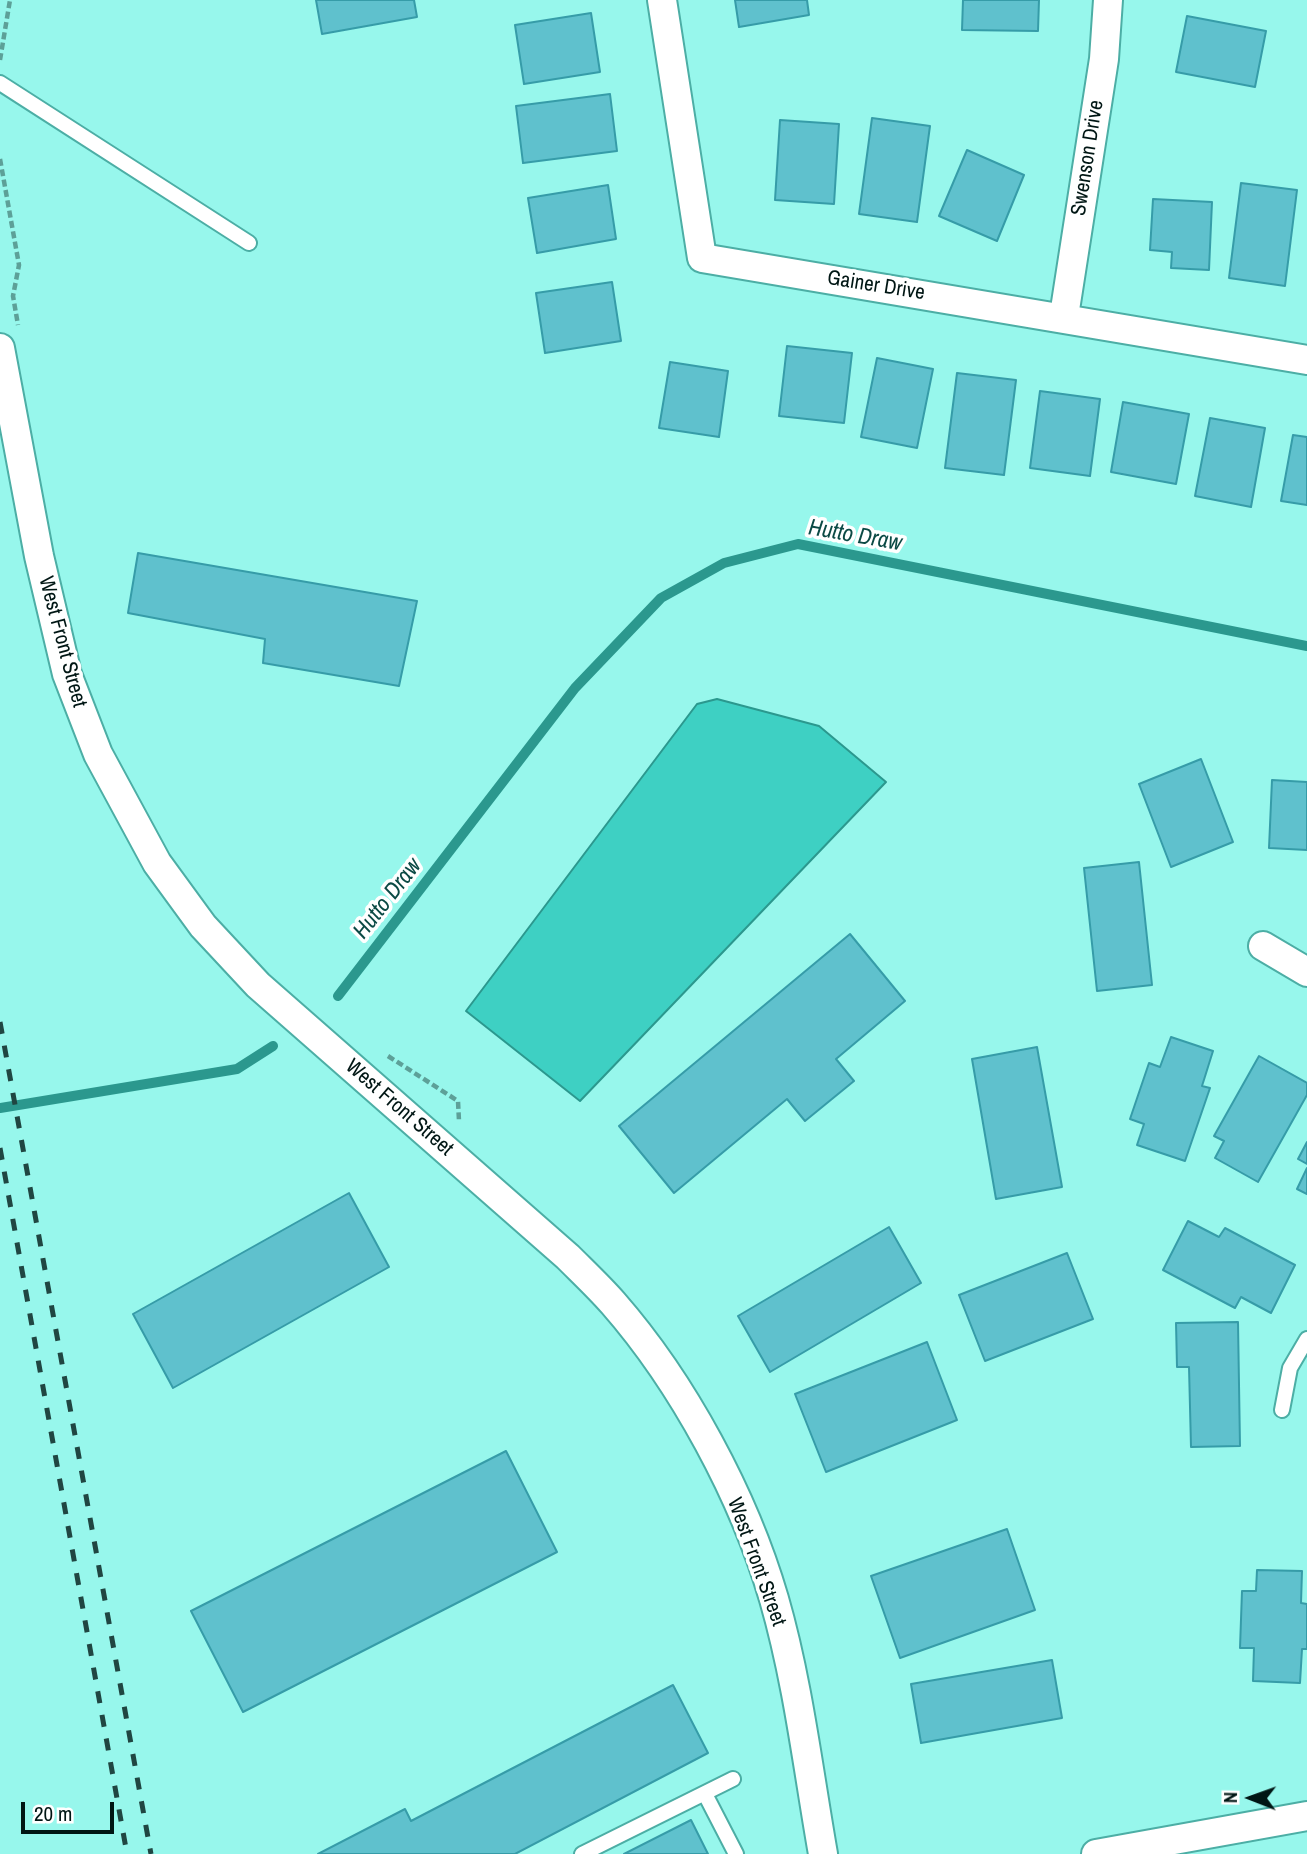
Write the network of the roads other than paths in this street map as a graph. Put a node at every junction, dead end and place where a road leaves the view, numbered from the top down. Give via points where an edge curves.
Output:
1 (662, 0) edge
2 (1108, 0) edge
3 (0, 83) edge
4 (249, 243) dead end
5 (1064, 316) junction
6 (10, 342) edge
7 (1307, 360) edge
8 (1263, 946) dead end
9 (1307, 972) edge
10 (1307, 1339) edge
11 (1282, 1410) dead end
12 (733, 1779) dead end
13 (705, 1794) junction
14 (1307, 1816) edge
15 (582, 1854) edge
16 (736, 1854) edge
17 (823, 1854) edge
18 (1096, 1854) edge

1 - 5 street, Gainer Drive via 702,258
2 - 5 street, Swenson Drive via 1104,59
3 - 4 lane
5 - 7 street, Gainer Drive
6 - 17 street, West Front Street via 56,634 85,724 121,800 157,863 195,915 258,985 568,1257 613,1303 659,1364 708,1442 774,1599
8 - 9 street
10 - 11 lane via 1290,1368
12 - 13 lane
13 - 15 lane
13 - 16 lane
14 - 18 street

